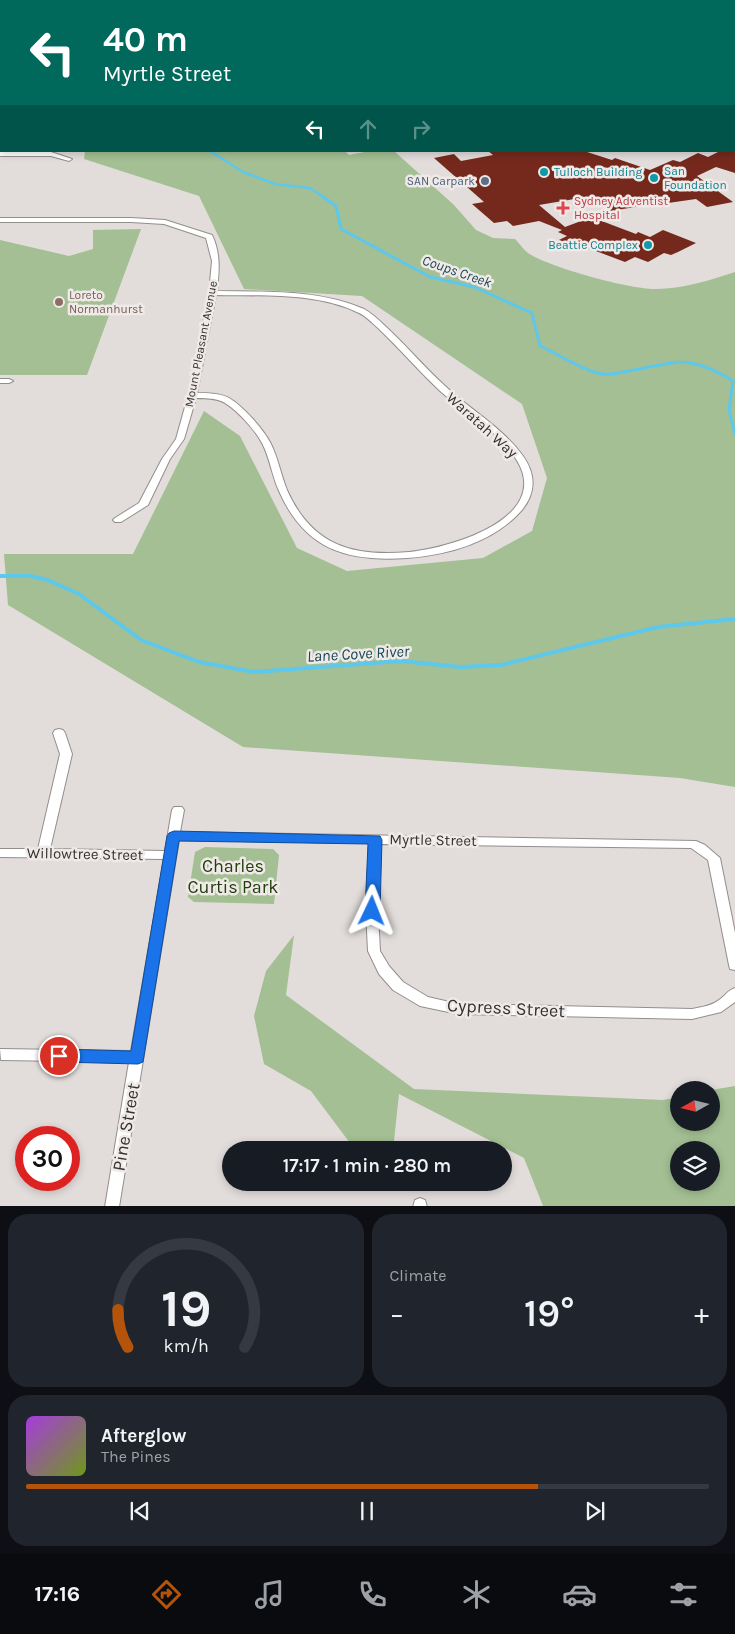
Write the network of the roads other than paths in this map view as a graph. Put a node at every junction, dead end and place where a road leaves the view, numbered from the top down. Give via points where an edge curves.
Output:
1 (60, 152) edge
2 (0, 154) edge
3 (50, 154) junction
4 (69, 159) dead end
5 (0, 220) edge
6 (213, 293) junction
7 (192, 396) junction
8 (118, 520) dead end
9 (59, 734) dead end
10 (178, 810) dead end
11 (174, 836) junction
12 (375, 840) junction
13 (0, 854) edge
14 (43, 854) junction
15 (170, 855) junction
16 (735, 965) edge
17 (735, 993) edge
18 (1, 1054) edge
19 (138, 1058) junction
20 (112, 1206) edge

1 - 3 street
2 - 3 street
3 - 4 street
5 - 6 street, Mount Pleasant Avenue via 165,222 209,236 216,261
6 - 7 street, Mount Pleasant Avenue
6 - 7 street, Waratah Way via 306,298 354,307 364,312 446,392 519,456 527,470 527,497 508,521 467,544 394,556 339,550 321,542 300,523 260,434 227,401
7 - 8 street, Mount Pleasant Avenue via 180,439 143,505
9 - 14 street via 66,754
10 - 11 street, Pine Street
11 - 12 street, Myrtle Street
11 - 15 street, Pine Street
12 - 16 street, Myrtle Street via 692,844 708,852 717,866
12 - 17 street, Cypress Street via 374,951 398,986 425,1002 458,1009 692,1014 718,1009
13 - 14 street, Willowtree Street
14 - 15 street, Willowtree Street
15 - 19 street, Pine Street
18 - 19 street
19 - 20 street, Pine Street

